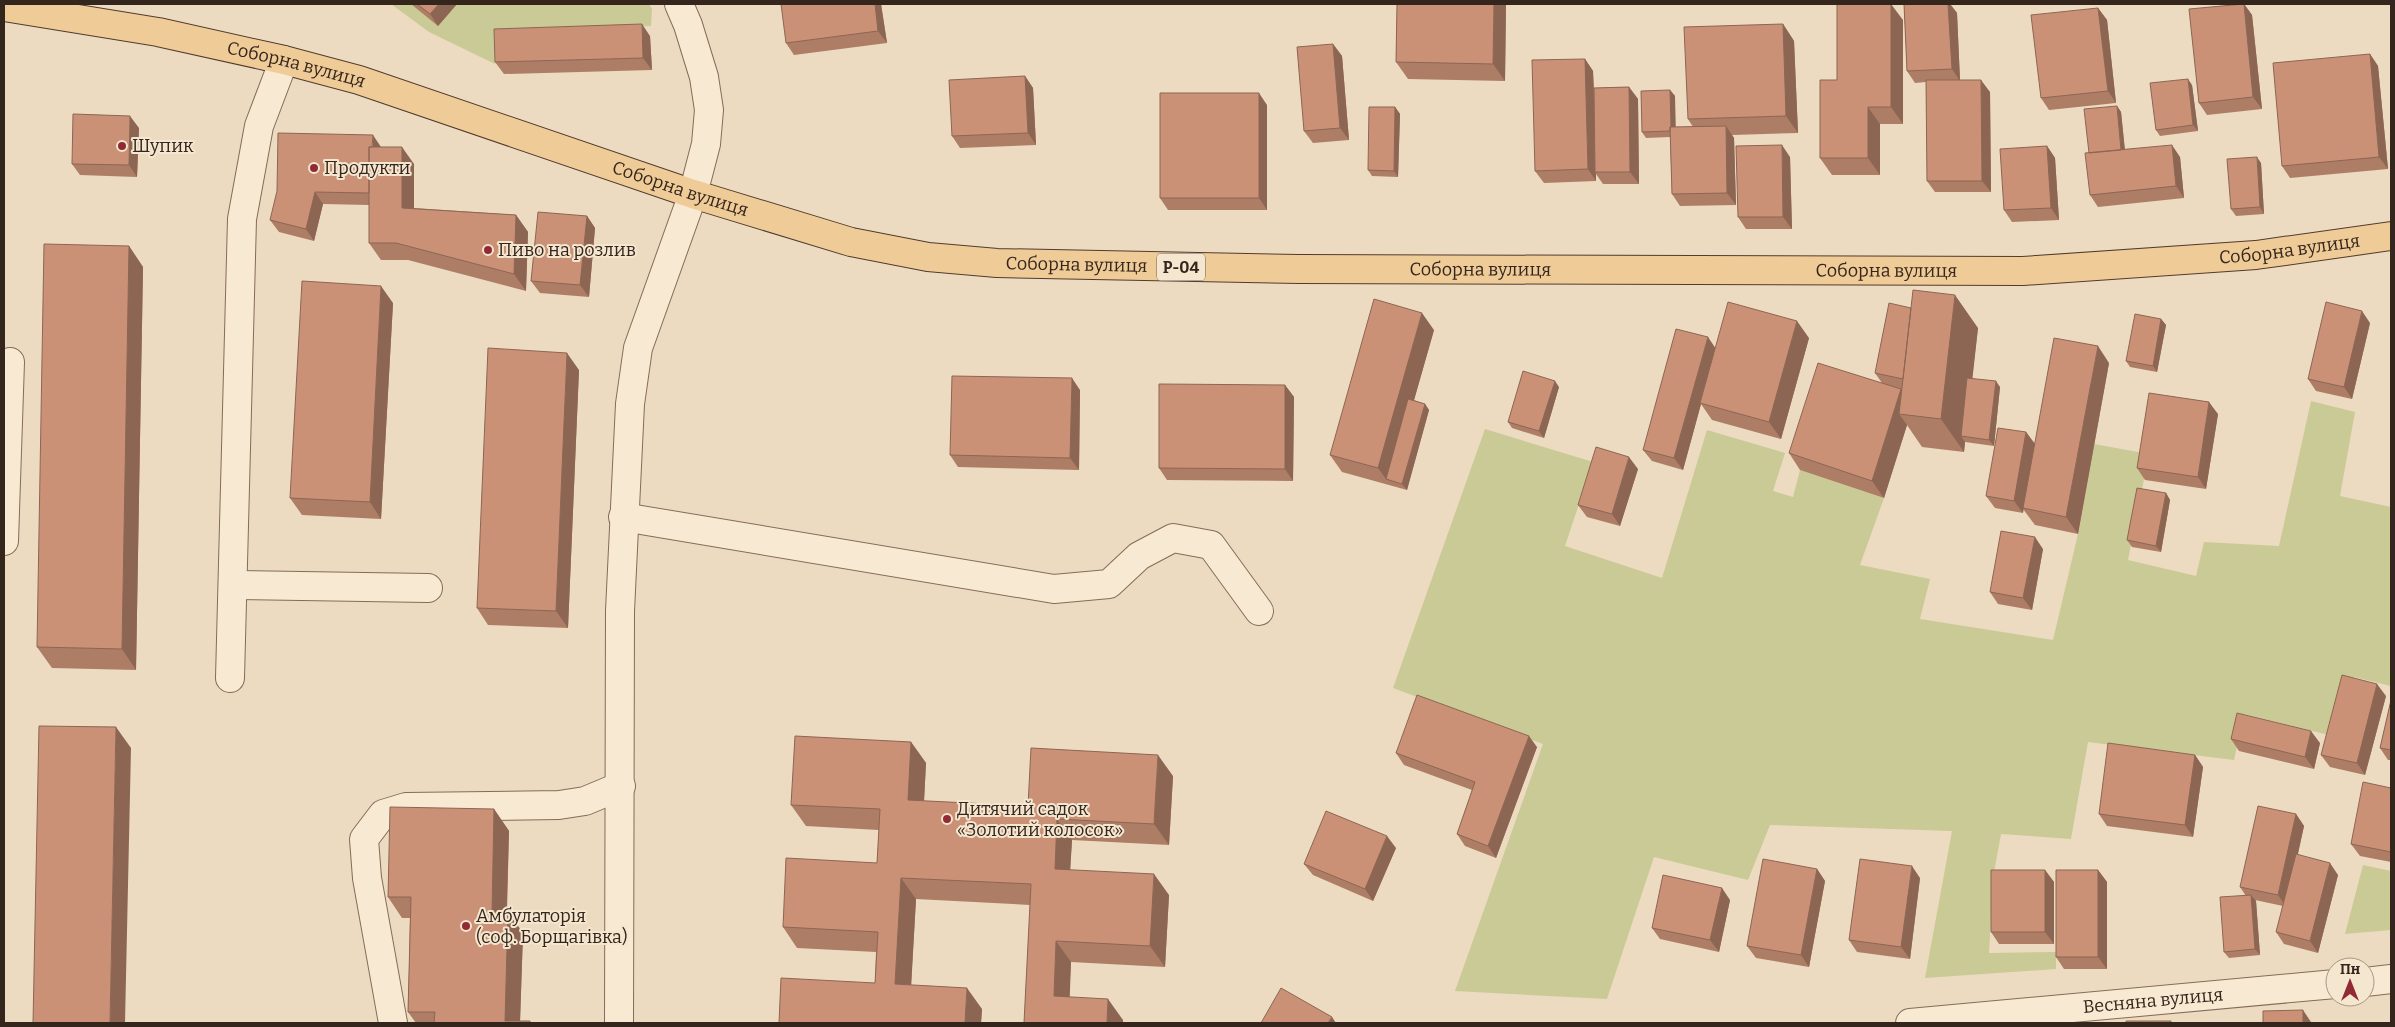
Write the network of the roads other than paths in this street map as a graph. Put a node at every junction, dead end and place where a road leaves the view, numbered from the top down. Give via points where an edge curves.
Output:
1 (679, 4) edge
2 (4, 7) edge
3 (284, 60) junction
4 (693, 194) junction
5 (2391, 236) edge
6 (10, 362) dead end
7 (623, 517) junction
8 (4, 541) edge
9 (233, 585) junction
10 (428, 588) dead end
11 (1259, 611) dead end
12 (230, 678) dead end
13 (621, 786) junction
14 (2391, 979) edge
15 (2375, 981) edge
16 (2325, 985) edge
17 (393, 1023) edge
18 (619, 1023) edge
19 (1910, 1023) edge

1 - 4 street via 704,77 709,110 706,144
2 - 3 main road, Соборна вулиця / Р-04 via 158,32
3 - 4 main road, Соборна вулиця / Р-04 via 359,80
3 - 9 street via 259,126 242,219
4 - 5 main road, Соборна вулиця / Р-04 via 850,242 928,257 1007,264 1299,269 2023,271 2256,255
4 - 7 street via 638,348 630,404
6 - 8 street
7 - 11 street via 1054,590 1110,584 1139,556 1173,538 1211,545
7 - 13 street
9 - 10 street
9 - 12 street
13 - 17 street via 585,801 559,805 406,807 383,814 364,839
13 - 18 street
14 - 15 street
16 - 19 street, Весняна вулиця

